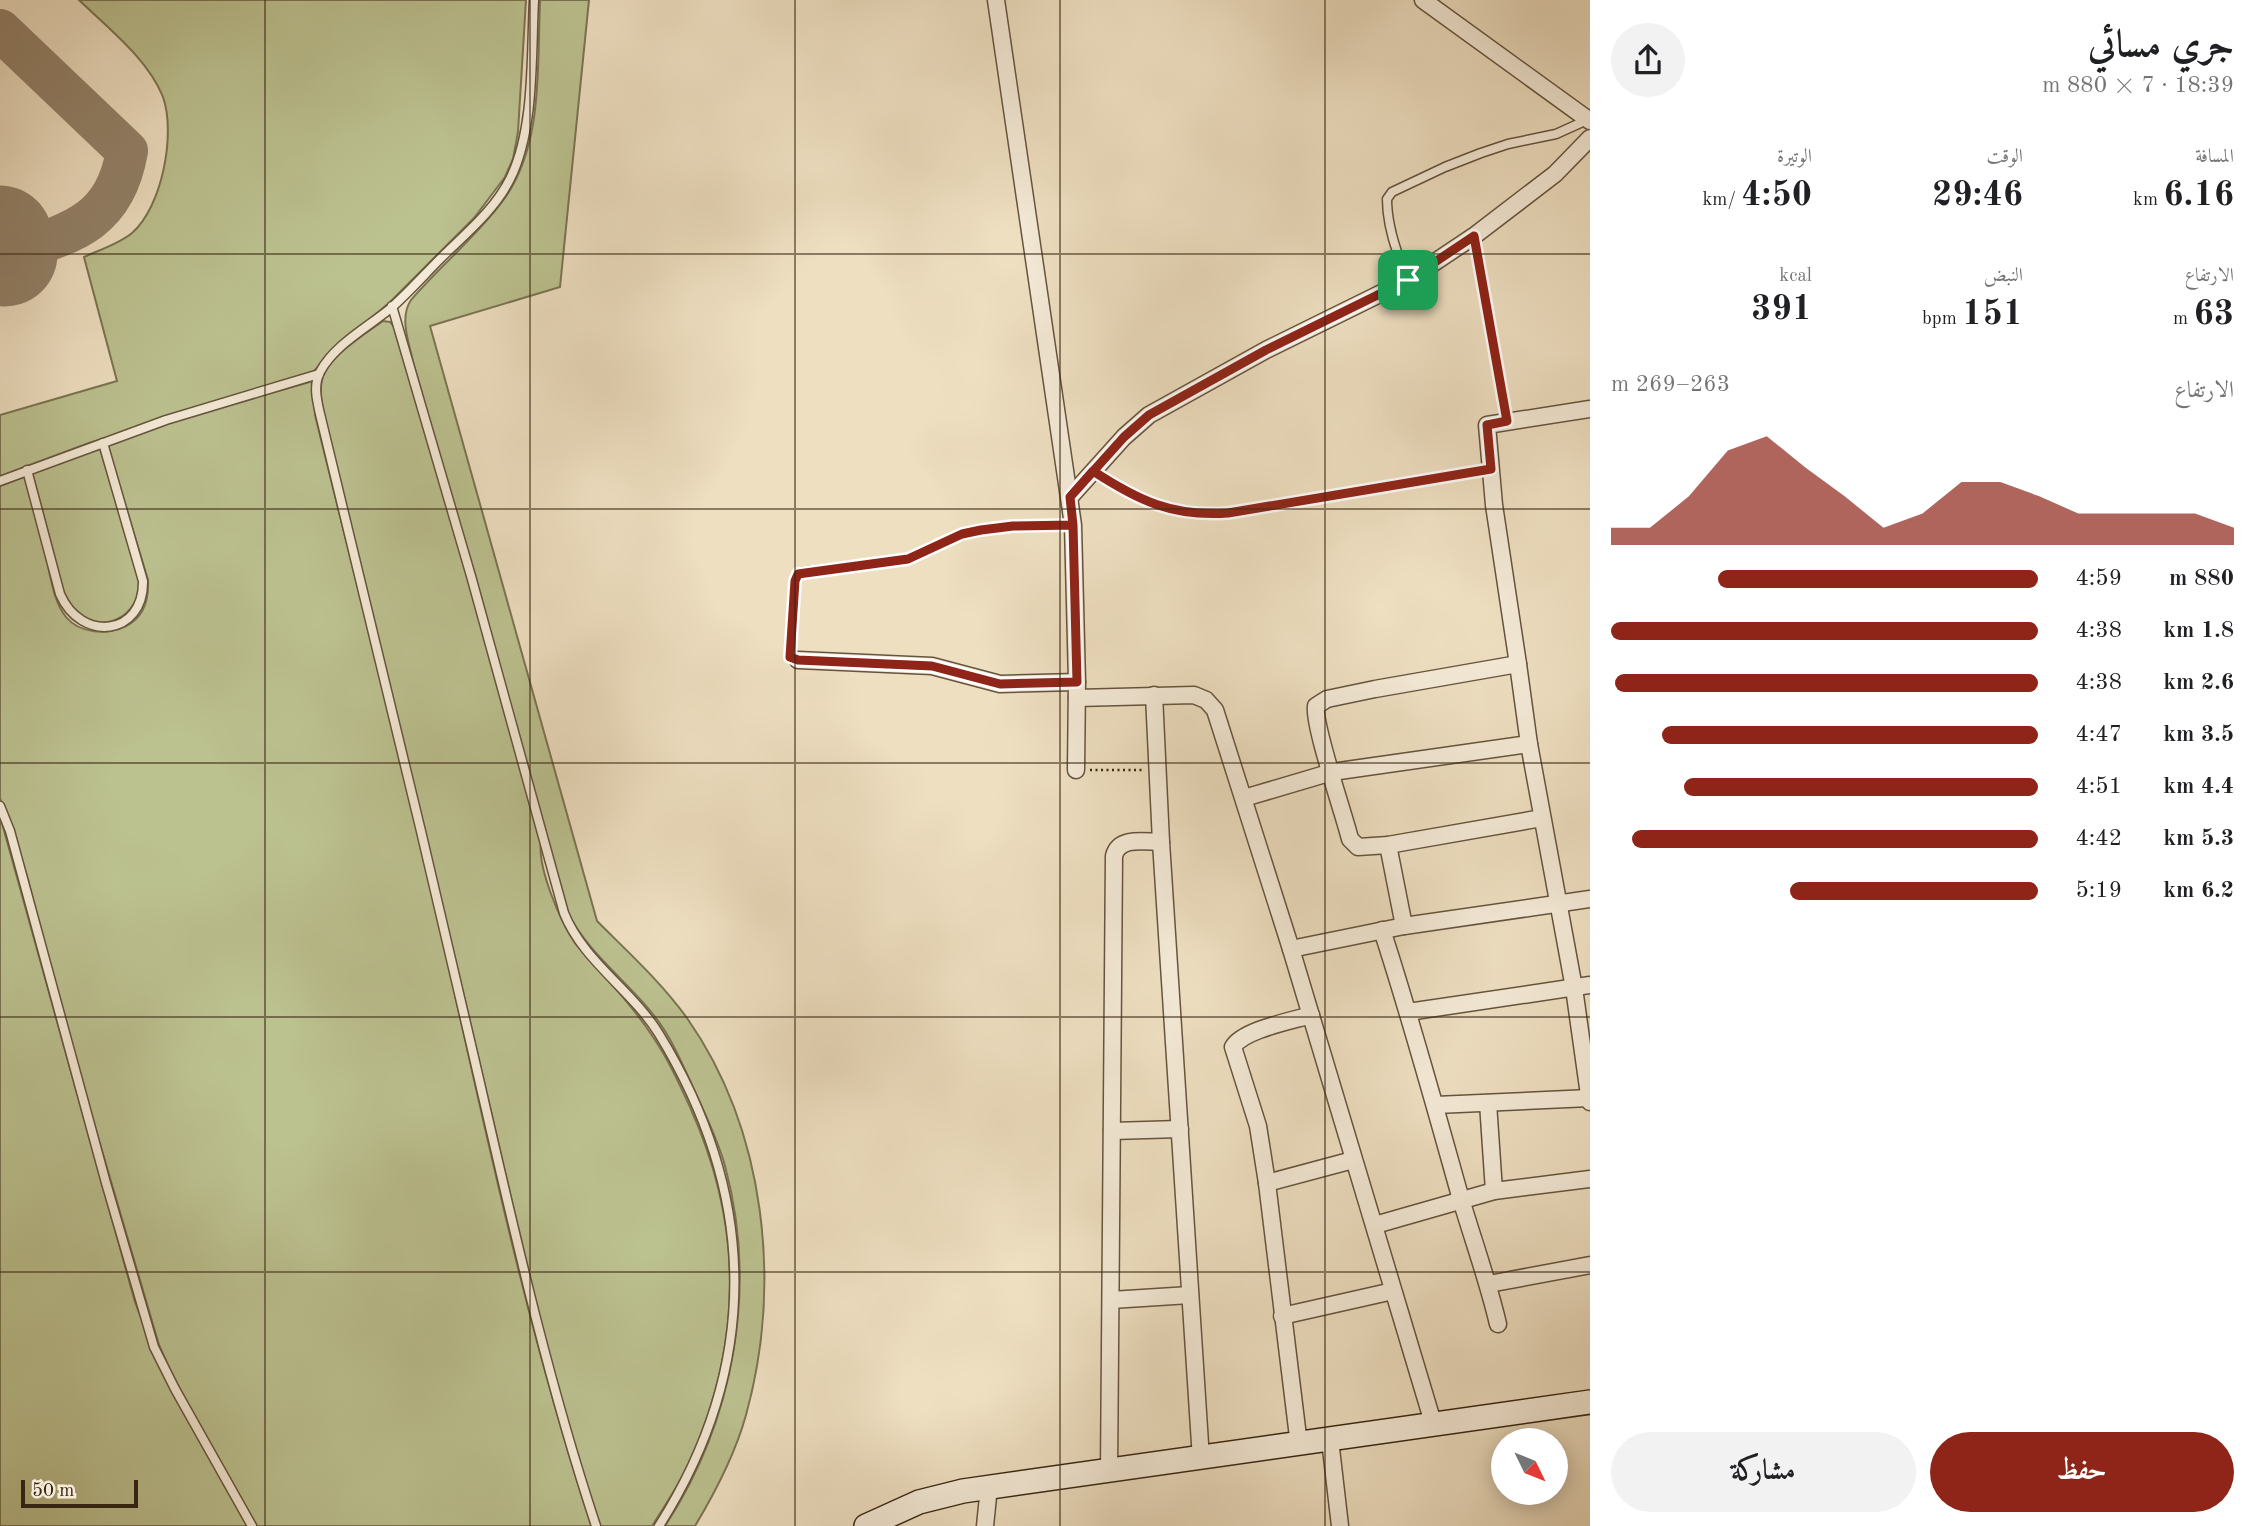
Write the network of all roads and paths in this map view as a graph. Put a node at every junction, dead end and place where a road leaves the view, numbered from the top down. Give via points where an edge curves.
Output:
1 (534, 0) edge
2 (996, 0) edge
3 (1423, 0) edge
4 (1588, 120) edge
5 (1590, 138) edge
6 (1474, 236) junction
7 (1408, 280) junction
8 (392, 306) junction
9 (319, 374) junction
10 (1590, 409) edge
11 (1507, 421) junction
12 (103, 443) junction
13 (1491, 469) junction
14 (27, 470) junction
15 (1093, 471) junction
16 (0, 481) edge
17 (1070, 497) junction
18 (1073, 525) junction
19 (798, 660) joint
20 (1518, 664) junction
21 (1077, 690) junction
22 (1154, 695) junction
23 (1529, 744) junction
24 (1076, 769) joint
25 (1146, 770) dead end
26 (1332, 772) junction
27 (1244, 799) junction
28 (0, 806) edge
29 (1542, 817) junction
30 (1161, 842) junction
31 (1388, 845) junction
32 (1590, 899) edge
33 (1558, 905) junction
34 (1404, 926) junction
35 (1381, 930) junction
36 (1291, 948) junction
37 (1582, 986) edge
38 (1408, 1012) junction
39 (1311, 1015) junction
40 (1590, 1099) edge
41 (1488, 1103) junction
42 (1436, 1105) junction
43 (1180, 1129) junction
44 (1112, 1131) junction
45 (1353, 1160) junction
46 (1590, 1179) edge
47 (1267, 1183) junction
48 (1494, 1191) junction
49 (1461, 1199) junction
50 (1375, 1225) junction
51 (1590, 1265) edge
52 (1489, 1284) junction
53 (1393, 1291) junction
54 (1190, 1295) junction
55 (1111, 1300) junction
56 (1282, 1316) junction
57 (1498, 1324) dead end
58 (1590, 1402) edge
59 (1434, 1426) junction
60 (1330, 1440) junction
61 (1299, 1445) junction
62 (1201, 1459) junction
63 (1109, 1472) junction
64 (989, 1487) junction
65 (252, 1526) edge
66 (596, 1526) edge
67 (659, 1526) edge
68 (866, 1526) edge
69 (985, 1526) edge
70 (1340, 1526) edge

1 - 8 lane via 527,121 510,180 484,215
2 - 17 street
3 - 4 street
4 - 7 lane via 1556,134 1480,153 1392,192 1387,200 1390,223 1396,255
5 - 6 street via 1555,174
6 - 7 street
6 - 11 lane
7 - 15 street via 1163,406 1138,423
8 - 9 lane via 341,348
8 - 67 lane via 564,914 579,942 660,1035 700,1114 726,1191 736,1291 728,1351 711,1423
9 - 12 lane
9 - 66 lane via 320,414 530,1296
10 - 11 street
11 - 13 street via 1487,425
12 - 14 lane
12 - 14 lane via 144,594 132,616 115,625 86,624 65,606
13 - 15 lane via 1208,514 1147,502
13 - 20 street
14 - 16 lane
15 - 17 street
17 - 18 street
18 - 19 lane via 981,530 908,559 802,572 795,581 789,652
18 - 21 street
19 - 21 street via 932,666 1000,684
20 - 23 street
20 - 26 street via 1321,702 1315,712
21 - 22 street
21 - 24 street
22 - 27 street via 1194,695 1211,705
22 - 30 street
23 - 26 street
23 - 29 street
24 - 25 path
26 - 27 street
26 - 31 street via 1352,842 1361,847
27 - 36 street
28 - 65 lane via 154,1347
29 - 31 street
29 - 33 street
30 - 43 street
30 - 44 street via 1124,843 1115,852
31 - 34 street
32 - 33 street
33 - 34 street
33 - 37 street
34 - 35 street
35 - 36 street
35 - 38 street
36 - 39 street
37 - 38 street
37 - 40 street
38 - 42 street
39 - 45 street
39 - 47 street via 1252,1033 1233,1047 1254,1109
40 - 41 street
41 - 42 street
41 - 48 street
42 - 49 street
43 - 44 street
43 - 54 street
44 - 55 street
45 - 47 street
45 - 50 street
46 - 48 street
47 - 56 street
48 - 49 street
49 - 50 street
49 - 52 street
50 - 53 street
51 - 52 street
52 - 57 street
53 - 56 street
53 - 59 street
54 - 55 street
54 - 62 street
55 - 63 street
56 - 61 street
58 - 59 street
59 - 60 street
60 - 61 street
60 - 70 street
61 - 62 street
62 - 63 street
63 - 64 street
64 - 68 street via 919,1502
64 - 69 street

